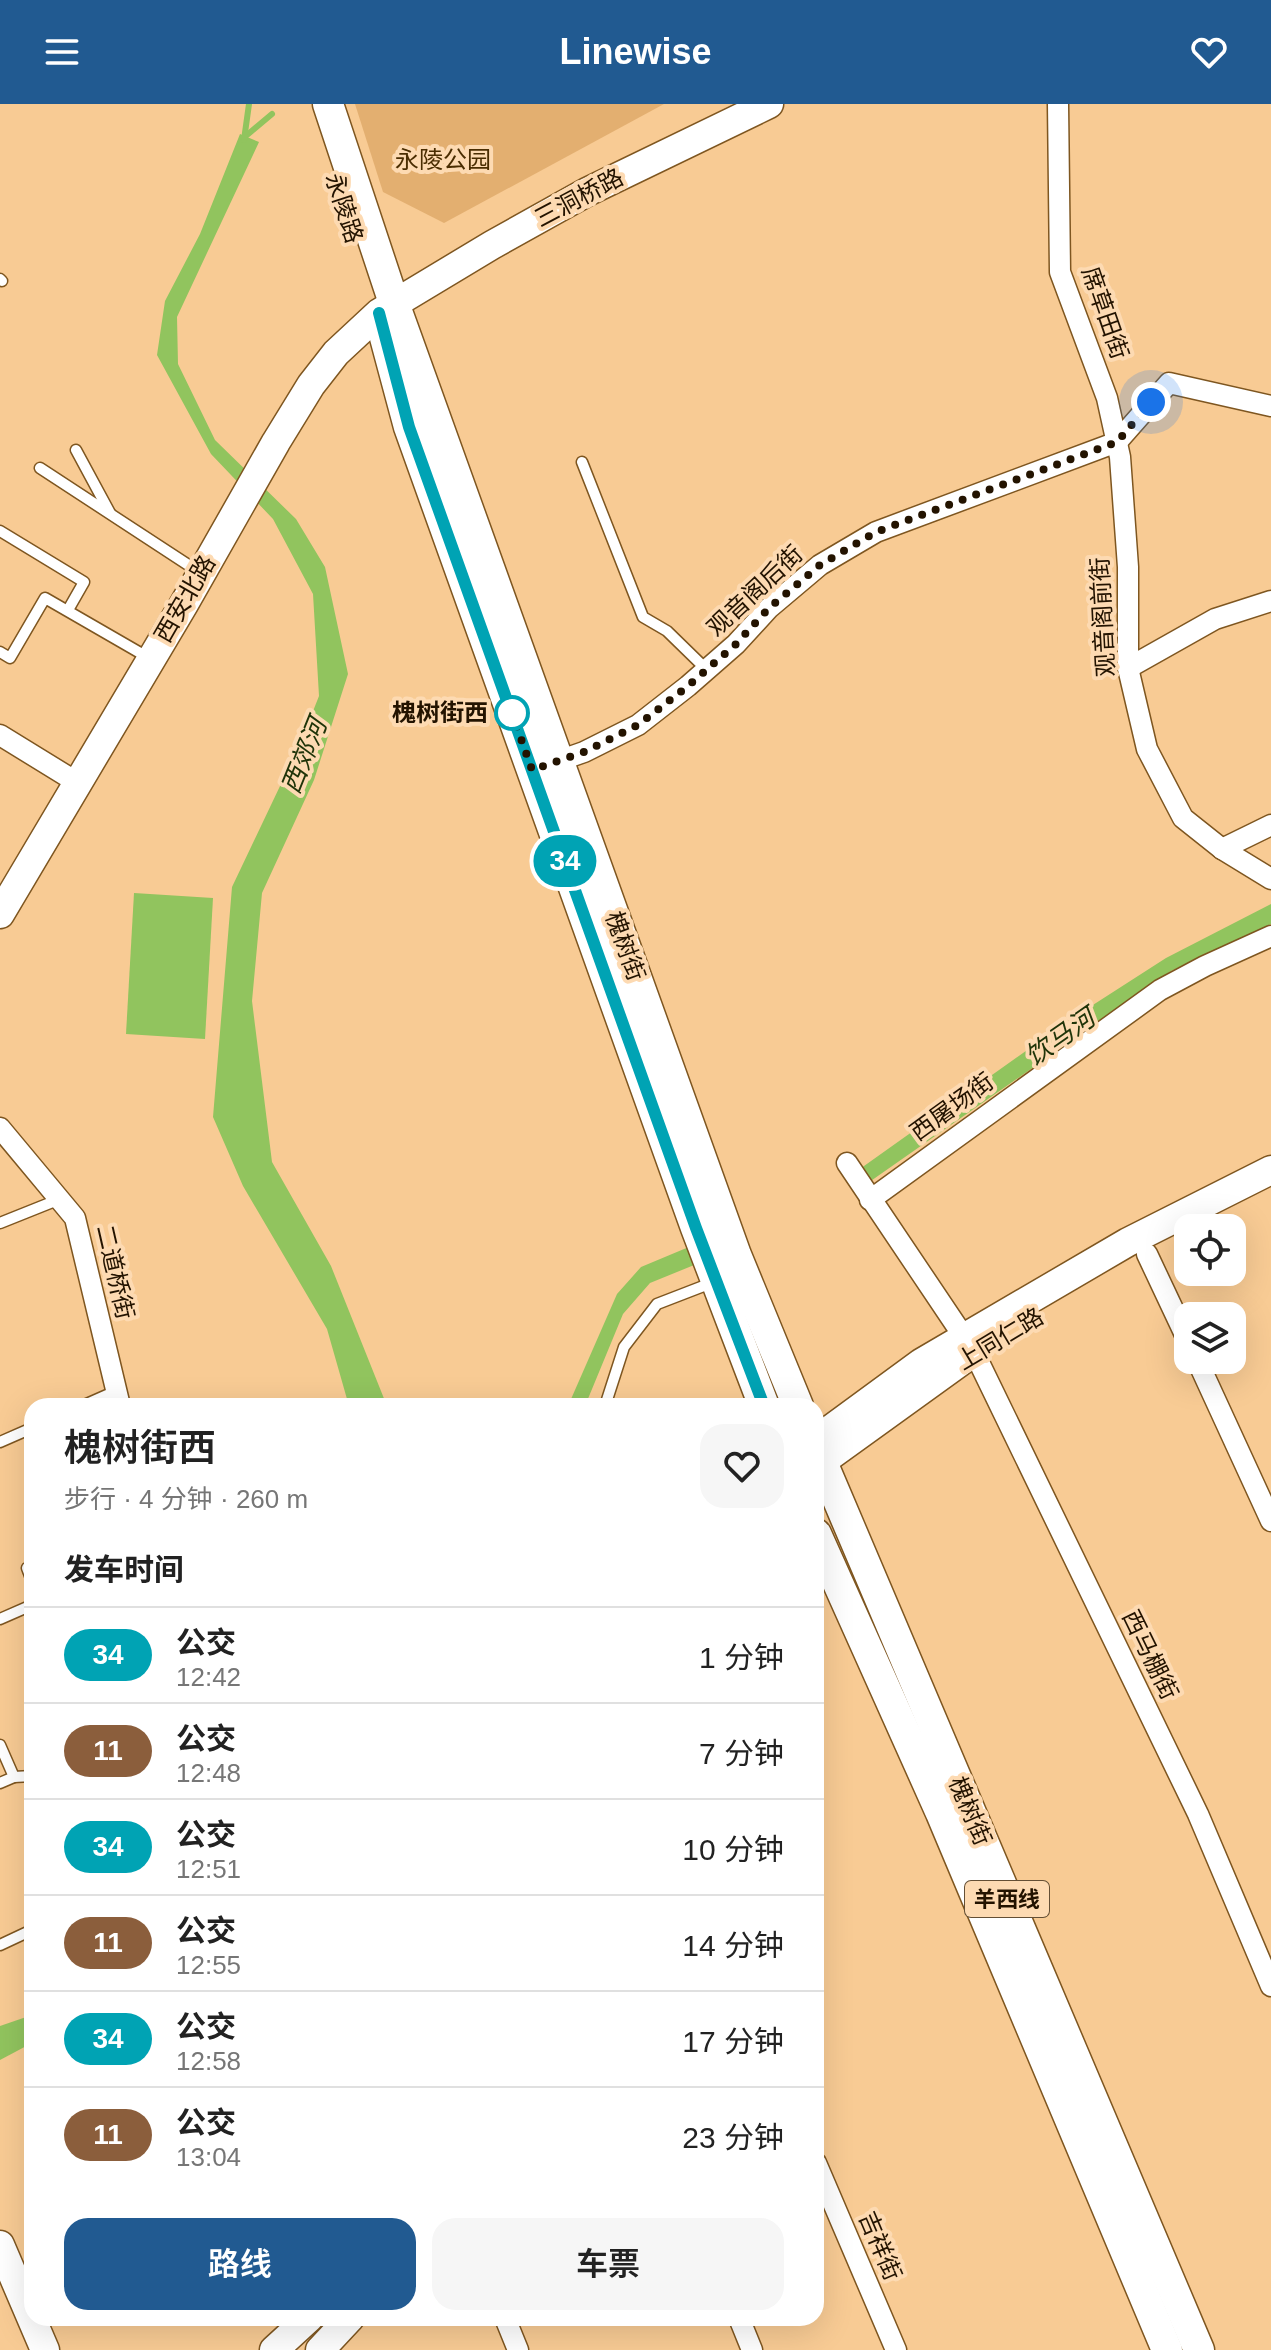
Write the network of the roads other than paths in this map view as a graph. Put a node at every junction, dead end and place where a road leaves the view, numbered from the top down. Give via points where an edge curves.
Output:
1 (310, 104) edge
2 (328, 104) edge
3 (769, 104) edge
4 (1058, 104) edge
5 (386, 308) junction
6 (1271, 406) edge
7 (1117, 442) junction
8 (76, 450) dead end
9 (582, 462) dead end
10 (40, 468) dead end
11 (111, 515) junction
12 (0, 531) edge
13 (201, 573) junction
14 (1271, 601) edge
15 (68, 610) junction
16 (0, 652) edge
17 (151, 659) junction
18 (1128, 668) junction
19 (707, 670) junction
20 (0, 735) edge
21 (545, 766) junction
22 (78, 783) junction
23 (1271, 825) edge
24 (1222, 849) junction
25 (1271, 879) edge
26 (0, 914) edge
27 (1271, 936) edge
28 (0, 1128) edge
29 (847, 1163) dead end
30 (1271, 1170) edge
31 (1271, 1189) edge
32 (60, 1199) junction
33 (870, 1200) junction
34 (1224, 1214) edge
35 (0, 1223) edge
36 (1174, 1240) edge
37 (1147, 1254) junction
38 (716, 1281) junction
39 (1174, 1311) edge
40 (970, 1345) junction
41 (1203, 1374) edge
42 (118, 1398) edge
43 (608, 1398) edge
44 (761, 1398) edge
45 (795, 1398) edge
46 (24, 1432) edge
47 (0, 1442) edge
48 (824, 1449) edge
49 (824, 1470) edge
50 (1271, 1521) edge
51 (824, 1552) edge
52 (24, 1608) edge
53 (0, 1619) edge
54 (0, 1745) edge
55 (24, 1776) edge
56 (14, 1777) junction
57 (0, 1783) edge
58 (24, 1934) edge
59 (0, 1945) edge
60 (1271, 1986) edge
61 (824, 2182) edge
62 (0, 2245) edge
63 (24, 2301) edge
64 (35, 2326) edge
65 (300, 2326) edge
66 (342, 2326) edge
67 (508, 2326) edge
68 (742, 2326) edge
69 (45, 2350) edge
70 (274, 2350) edge
71 (320, 2350) edge
72 (518, 2350) edge
73 (752, 2350) edge
74 (896, 2350) edge
75 (1167, 2350) edge
76 (1199, 2350) edge

1 - 5 main road, 永陵路
2 - 5 main road, 永陵路
3 - 5 street, 三洞桥路 via 587,192
4 - 7 street, 席草田街 via 1060,272 1107,398
5 - 13 street, 西安北路 via 336,353 311,385
5 - 21 main road, 槐树街
6 - 7 street via 1169,383
7 - 18 street, 观音阁前街 via 1128,567
7 - 19 street, 观音阁后街 via 876,532 820,565
8 - 11 lane
9 - 19 lane via 643,617 667,631
10 - 11 lane
11 - 13 lane
12 - 15 lane via 84,582
13 - 17 street, 西安北路
14 - 18 street via 1215,619
15 - 16 lane via 45,598 10,658
15 - 17 lane
17 - 22 street, 西安北路
18 - 24 street, 观音阁前街 via 1147,749 1183,818
19 - 21 street, 观音阁后街 via 638,725
20 - 22 street
21 - 38 main road, 槐树街
21 - 45 main road, 槐树街
22 - 26 street, 西安北路
23 - 24 street
24 - 25 street, 观音阁前街
27 - 33 street, 西屠场街 via 1160,990
28 - 32 street, 二道桥街
29 - 33 street
30 - 40 street via 1128,1242
31 - 34 street
32 - 35 lane
32 - 42 street, 二道桥街 via 75,1218
33 - 40 street
36 - 37 street, 上同仁路
37 - 39 street
37 - 40 street, 上同仁路
38 - 43 lane via 657,1304 624,1347
38 - 44 main road, 槐树街
40 - 48 street, 上同仁路
40 - 60 street, 西马棚街 via 1198,1814
41 - 50 street
46 - 47 lane
49 - 76 main road, 槐树街 / 羊西线
51 - 75 main road, 槐树街 / 羊西线 via 941,1813
52 - 53 lane
54 - 56 lane
55 - 56 lane
56 - 57 lane
58 - 59 lane
61 - 74 street, 吉祥街
62 - 63 street
64 - 69 street
65 - 70 street
66 - 71 street
67 - 72 street
68 - 73 street

